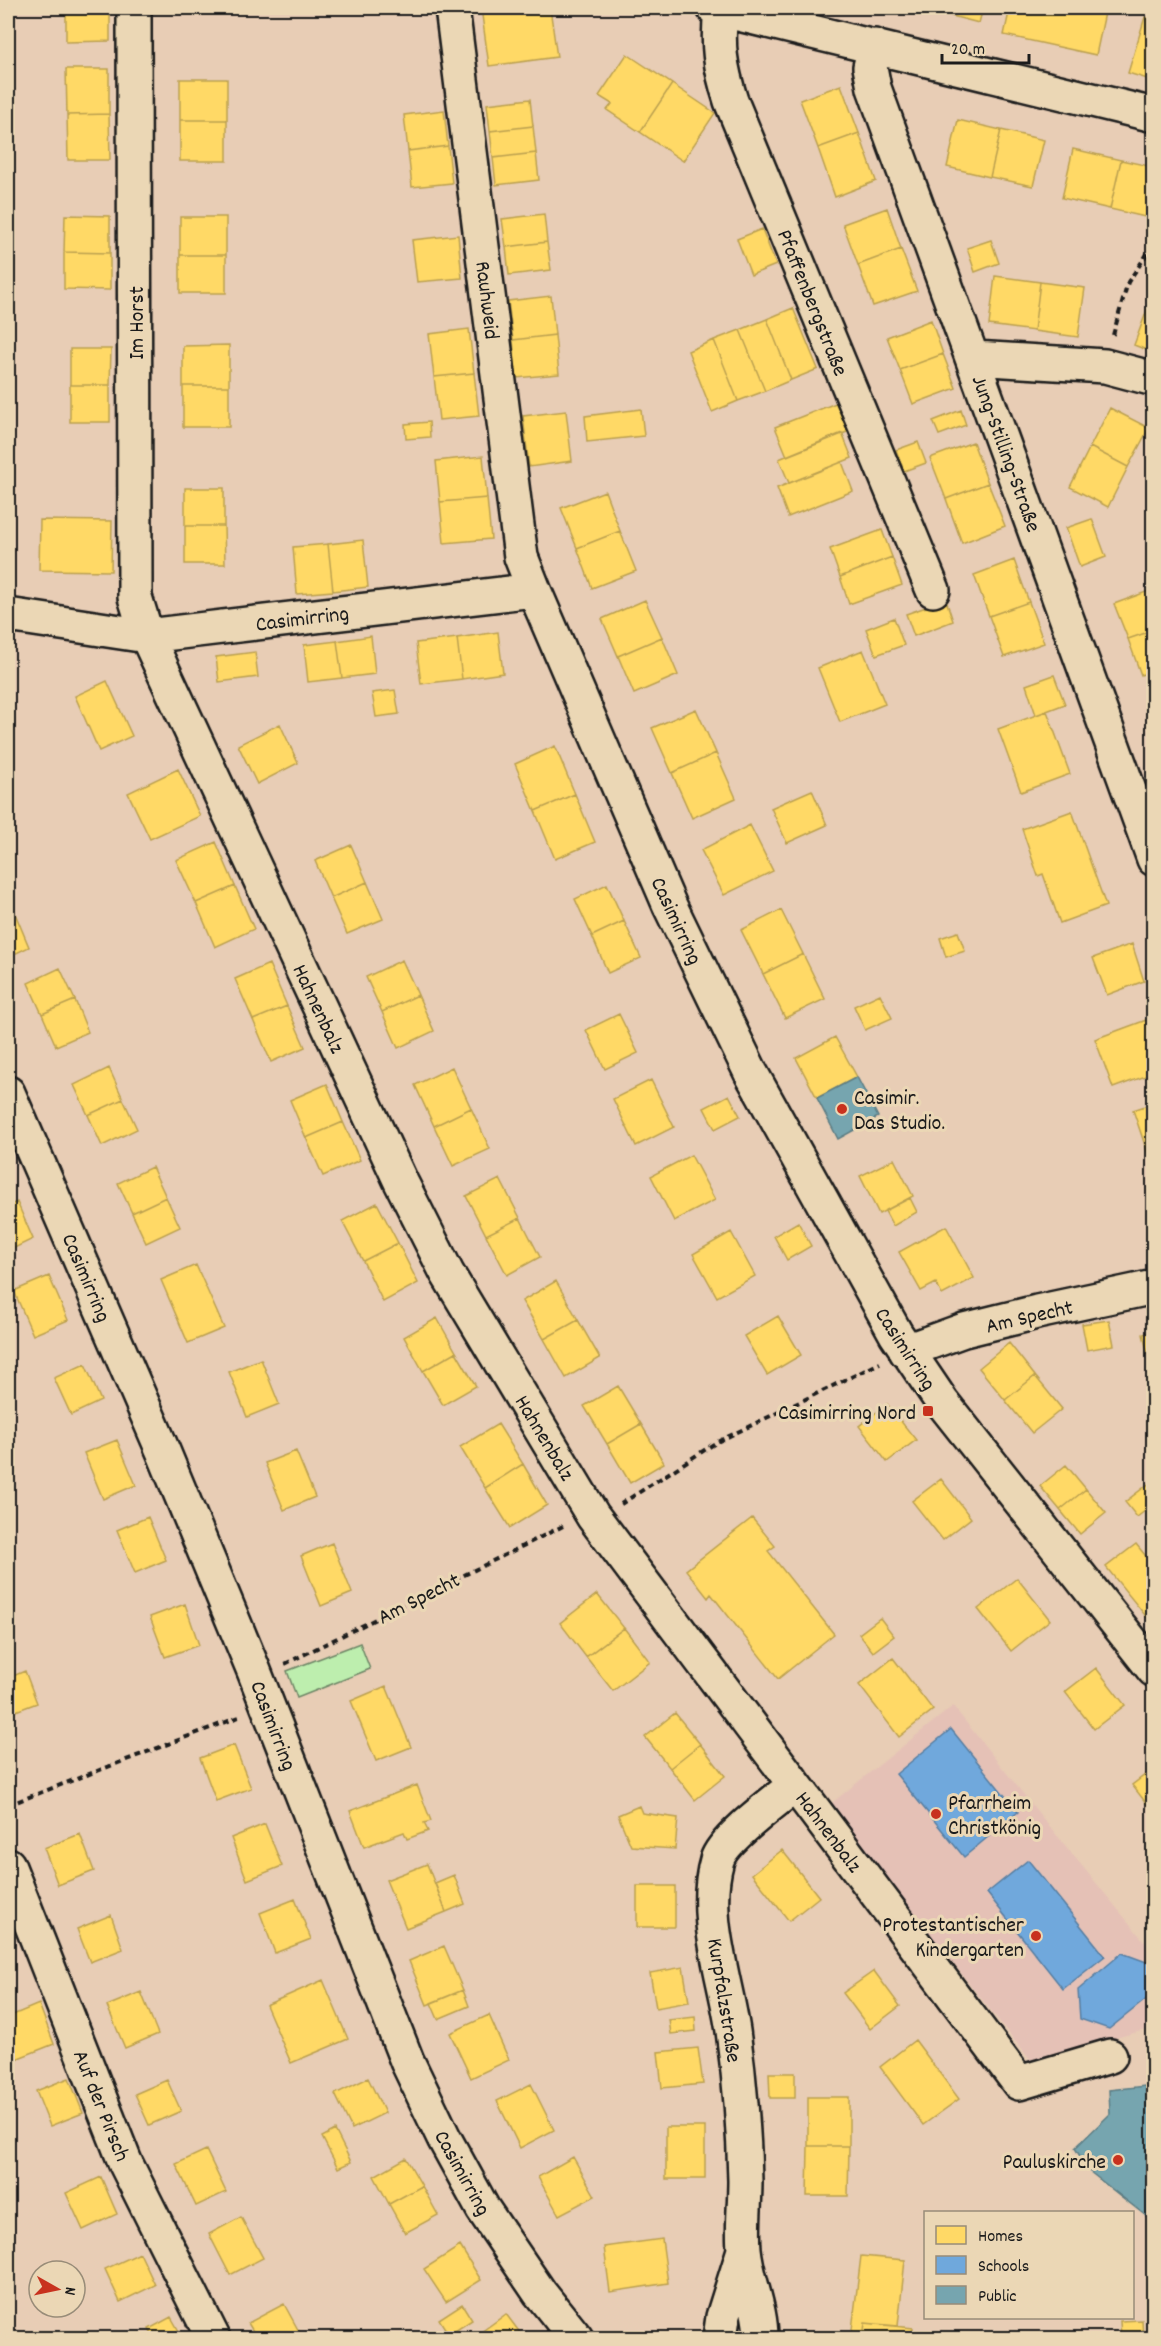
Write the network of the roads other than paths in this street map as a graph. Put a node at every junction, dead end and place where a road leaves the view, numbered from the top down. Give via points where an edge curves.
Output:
1 (134, 8) edge
2 (452, 8) edge
3 (717, 8) edge
4 (875, 46) junction
5 (1154, 115) edge
6 (974, 358) junction
7 (1154, 379) edge
8 (534, 590) junction
9 (933, 590) dead end
10 (8, 615) edge
11 (147, 636) junction
12 (1154, 859) edge
13 (8, 1093) edge
14 (1154, 1287) edge
15 (897, 1355) junction
16 (1154, 1670) edge
17 (795, 1785) junction
18 (8, 1865) edge
19 (1110, 2056) dead end
20 (744, 2250) junction
21 (213, 2338) edge
22 (576, 2338) edge
23 (720, 2338) edge
24 (761, 2338) edge

1 - 11 street, Im Horst via 135,597
2 - 8 street, Rauhweid via 521,557
3 - 4 street, Pfaffenbergstraße
3 - 9 street, Pfaffenbergstraße via 721,69 731,101
4 - 5 street, Pfaffenbergstraße
4 - 6 street, Jung-Stilling-Straße via 870,67 874,88
6 - 7 street via 1105,366
6 - 12 street, Jung-Stilling-Straße
8 - 11 street, Casimirring
8 - 15 street, Casimirring via 670,906 751,1073 826,1211
10 - 11 street, Casimirring
11 - 17 street, Hahnenbalz via 396,1172 447,1273 593,1516
13 - 22 street, Casimirring via 256,1676 407,2061 483,2209
14 - 15 street, Am Specht via 974,1328
15 - 16 street, Casimirring via 942,1402
17 - 19 street, Hahnenbalz via 1019,2083
17 - 20 street, Kurpfalzstraße via 742,1828 717,1857 711,1892 741,2105
18 - 21 street, Auf der Pirsch via 125,2162
20 - 23 street, Kurpfalzstraße
20 - 24 street, Kurpfalzstraße via 761,2318

